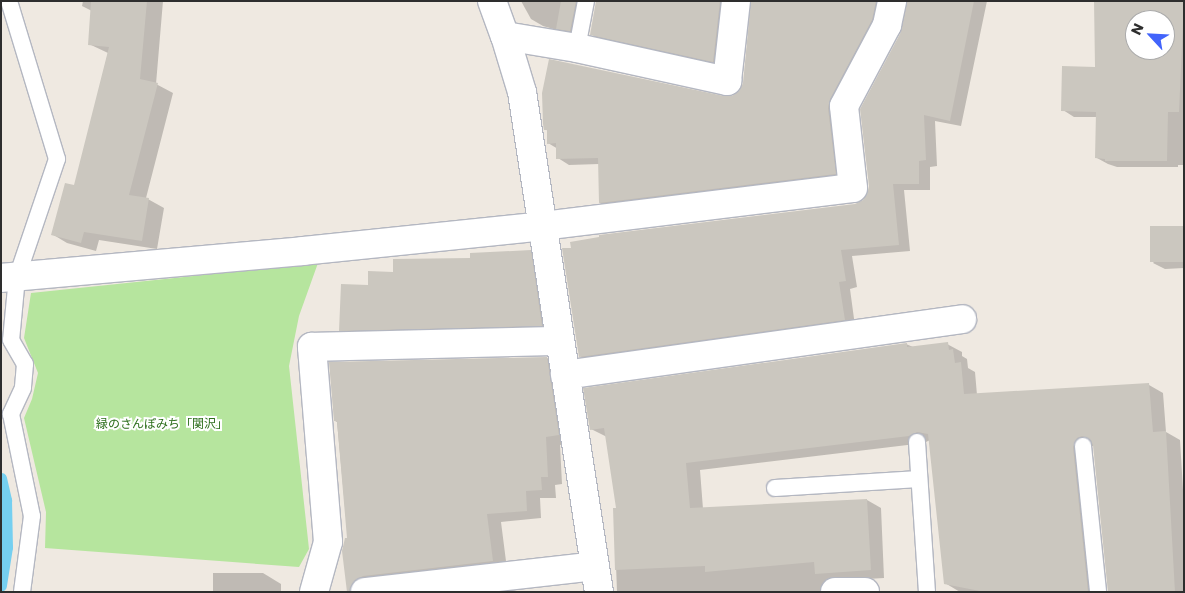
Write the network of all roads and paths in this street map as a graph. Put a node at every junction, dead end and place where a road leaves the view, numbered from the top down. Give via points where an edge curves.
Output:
1 (9, 1) edge
2 (492, 1) edge
3 (586, 1) edge
4 (736, 1) edge
5 (892, 1) edge
6 (505, 36) junction
7 (578, 48) junction
8 (543, 226) junction
9 (9, 277) edge
10 (962, 319) dead end
11 (560, 341) junction
12 (565, 375) junction
13 (917, 442) dead end
14 (1083, 446) dead end
15 (919, 479) junction
16 (775, 488) dead end
17 (597, 579) edge
18 (22, 592) edge
19 (314, 592) edge
20 (365, 592) edge
21 (835, 592) edge
22 (865, 592) edge
23 (927, 592) edge
24 (1098, 592) edge

1 - 9 lane via 57,159
2 - 6 street
3 - 7 lane
4 - 7 street via 728,81
5 - 8 street via 888,25 844,106 853,188
6 - 7 street
6 - 8 street via 522,92
8 - 9 street
8 - 11 street
9 - 18 lane via 11,340 25,364 23,388 11,414 32,516
10 - 12 street
11 - 12 street
11 - 19 street via 312,347 328,542
12 - 17 street
13 - 15 lane
14 - 24 lane
15 - 16 lane
15 - 23 lane
17 - 20 street
21 - 22 street

